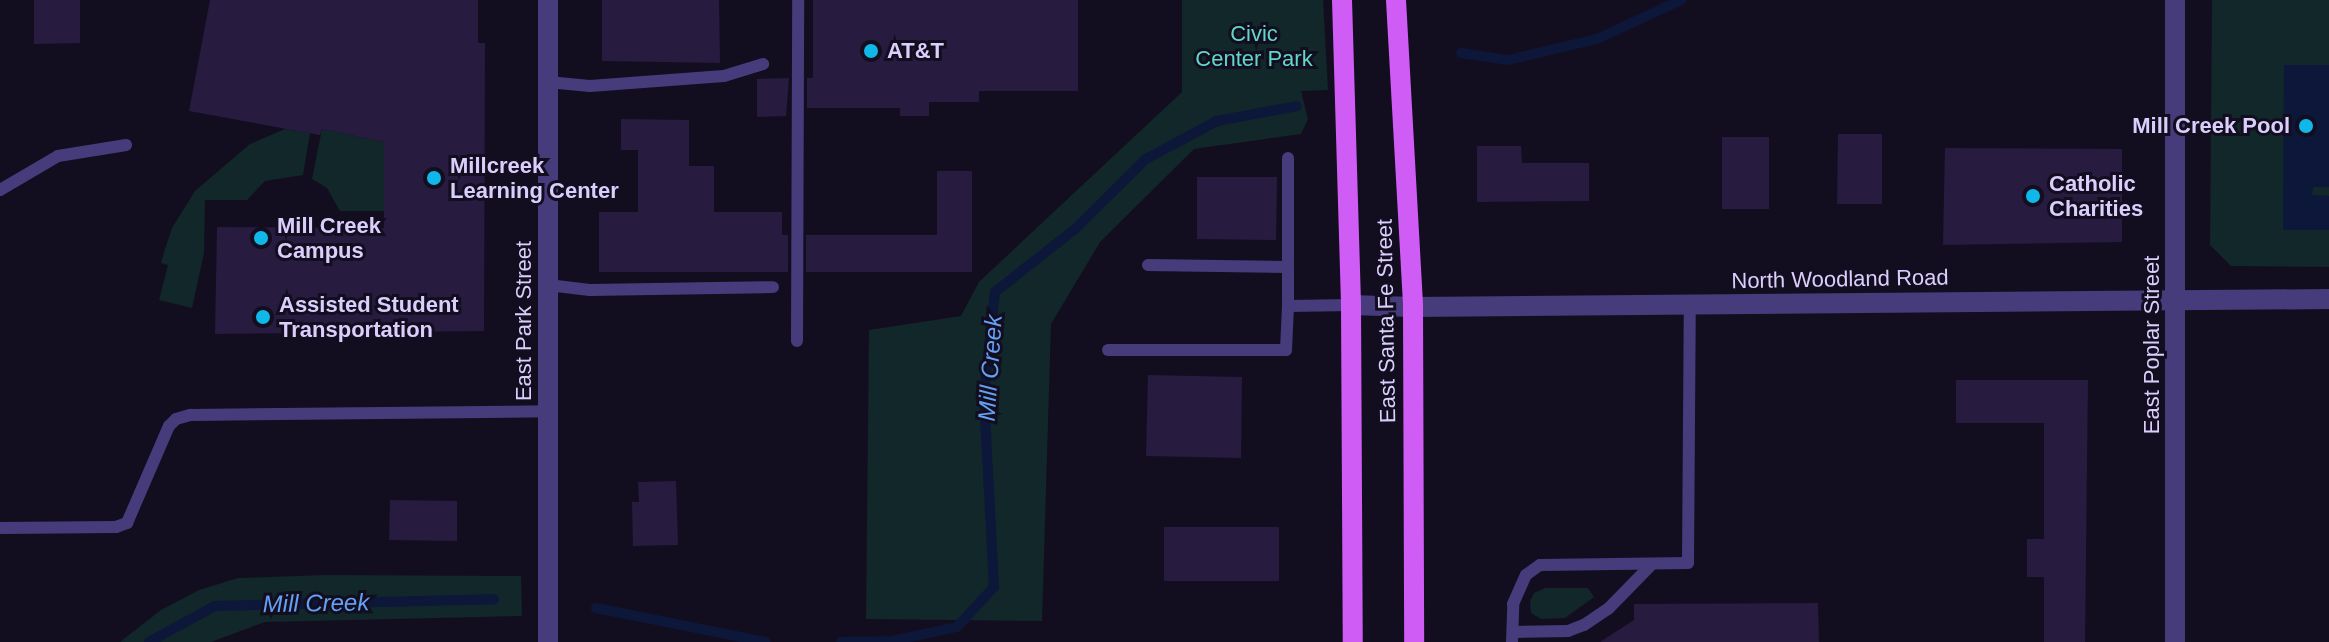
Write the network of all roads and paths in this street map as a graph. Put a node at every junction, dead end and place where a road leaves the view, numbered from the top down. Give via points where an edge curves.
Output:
1 (548, 0) edge
2 (798, 0) edge
3 (1342, 0) edge
4 (1396, 0) edge
5 (2175, 0) edge
6 (763, 64) dead end
7 (548, 82) junction
8 (126, 145) dead end
9 (1288, 158) dead end
10 (0, 190) edge
11 (1148, 265) dead end
12 (1288, 267) junction
13 (548, 285) junction
14 (773, 287) dead end
15 (2329, 299) edge
16 (2176, 300) junction
17 (1351, 305) junction
18 (1690, 305) junction
19 (1288, 306) junction
20 (1413, 307) junction
21 (797, 341) dead end
22 (1108, 350) dead end
23 (548, 411) junction
24 (0, 528) edge
25 (1652, 564) junction
26 (1512, 637) edge
27 (548, 642) edge
28 (1353, 642) edge
29 (1414, 642) edge
30 (2175, 642) edge

1 - 7 street, East Park Street
2 - 21 lane
3 - 17 main road, East Santa Fe Street
4 - 20 main road, East Santa Fe Street
5 - 16 street, East Poplar Street
6 - 7 lane via 724,76 590,86
7 - 13 street, East Park Street
8 - 10 lane via 58,156
9 - 12 lane
11 - 12 lane
12 - 19 lane
13 - 14 lane via 590,290
13 - 23 street, East Park Street
15 - 16 street, North Woodland Road
16 - 18 street, North Woodland Road
16 - 30 street, East Poplar Street
17 - 19 lane
17 - 20 street, North Woodland Road
17 - 28 main road, East Santa Fe Street
18 - 20 street, North Woodland Road
18 - 25 lane via 1688,563
19 - 22 lane via 1286,350
20 - 29 main road, East Santa Fe Street
23 - 24 lane via 190,415 169,426 127,523
23 - 27 street, East Park Street
25 - 26 lane via 1608,609 1584,625
25 - 26 lane via 1540,565 1526,575 1513,604

